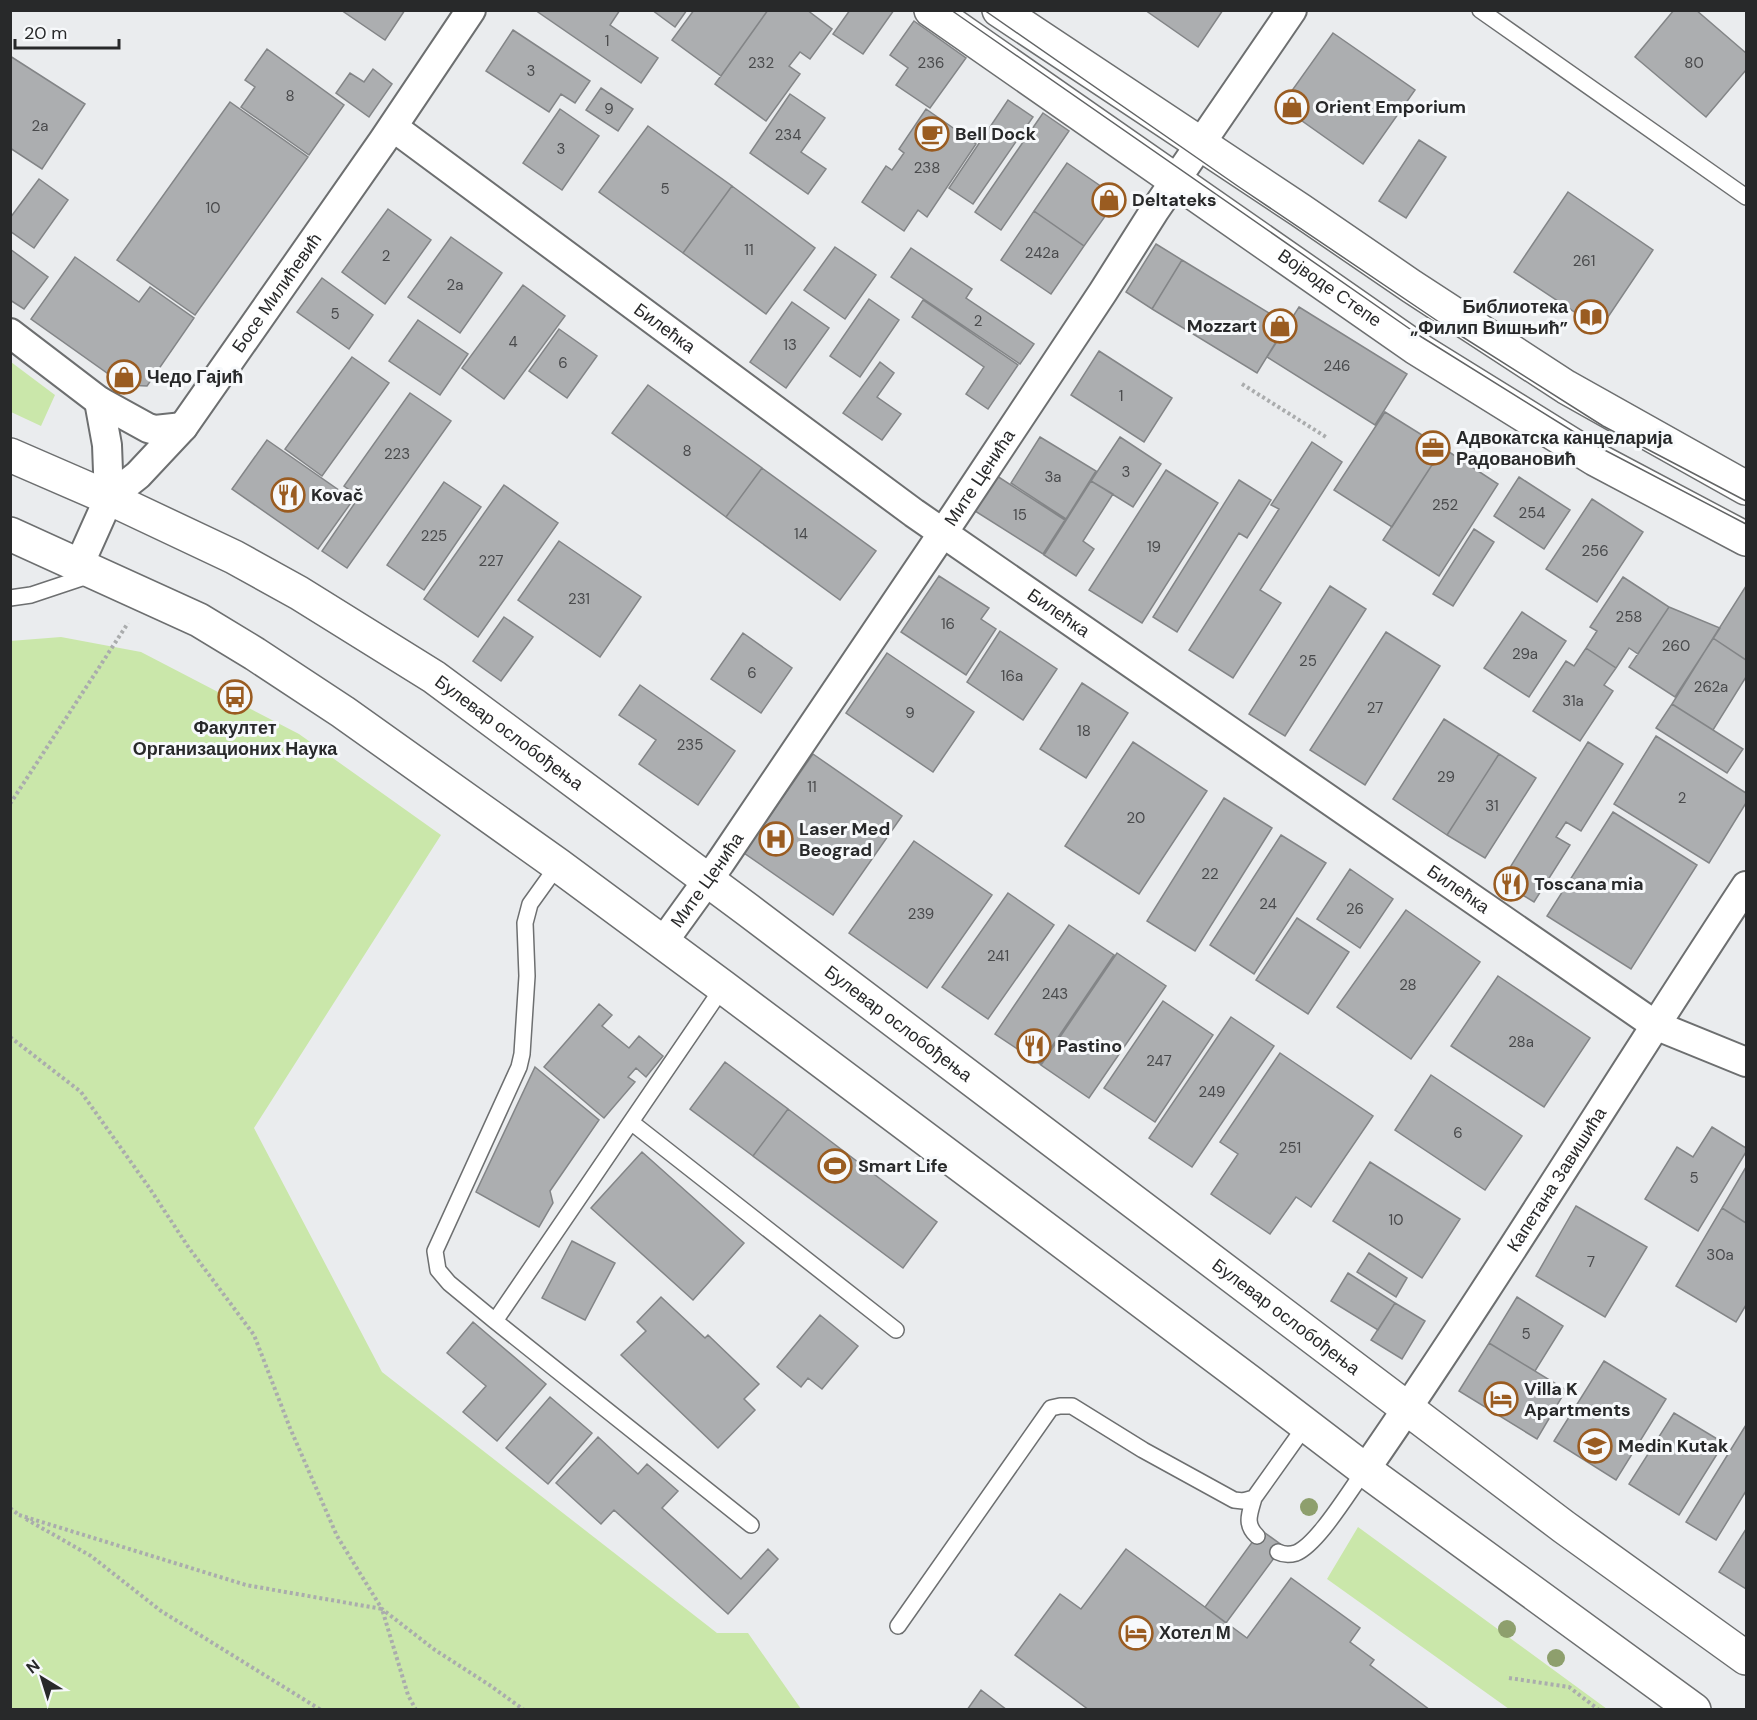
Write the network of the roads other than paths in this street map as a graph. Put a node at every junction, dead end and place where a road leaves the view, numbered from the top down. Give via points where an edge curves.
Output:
1 (471, 10) edge
2 (931, 10) edge
3 (999, 10) edge
4 (1292, 10) edge
5 (1480, 10) edge
6 (393, 127) junction
7 (1200, 145) junction
8 (1176, 181) junction
9 (1746, 197) edge
10 (10, 333) edge
11 (99, 401) junction
12 (183, 427) junction
13 (10, 455) edge
14 (1746, 488) edge
15 (109, 498) junction
16 (943, 532) junction
17 (10, 534) edge
18 (1746, 539) edge
19 (87, 569) junction
20 (10, 598) edge
21 (558, 865) junction
22 (707, 881) junction
23 (1746, 886) edge
24 (663, 942) junction
25 (723, 987) junction
26 (1655, 1025) junction
27 (1746, 1062) edge
28 (631, 1122) junction
29 (495, 1321) junction
30 (896, 1330) dead end
31 (1408, 1408) junction
32 (1306, 1425) junction
33 (1365, 1470) junction
34 (1254, 1498) junction
35 (751, 1525) dead end
36 (1257, 1536) dead end
37 (1278, 1552) dead end
38 (898, 1626) dead end
39 (1746, 1658) edge
40 (1694, 1710) edge

1 - 6 street, Босе Милићевић
2 - 8 main road, Војводе Степе
3 - 7 main road
4 - 7 street, Мите Ценића
5 - 9 lane
6 - 12 street, Босе Милићевић
6 - 16 street, Билећка
7 - 8 street, Мите Ценића
7 - 14 main road via 1566,387
8 - 16 street, Мите Ценића
8 - 18 main road, Војводе Степе via 1416,348 1595,459
10 - 11 street
11 - 12 street via 148,429
11 - 15 street via 107,446
12 - 15 street, Босе Милићевић via 138,475
13 - 15 main road, Булевар ослобођења
15 - 19 street, Босе Милићевић
15 - 22 main road, Булевар ослобођења via 243,562 434,677
16 - 22 street, Мите Ценића
16 - 26 street, Билећка
17 - 19 main road
19 - 20 lane via 31,595
19 - 21 main road via 199,620 255,654
21 - 24 main road
21 - 29 lane via 530,904 525,923 526,976 519,1067 435,1251 438,1270 449,1283
22 - 24 street, Мите Ценића
22 - 31 main road, Булевар ослобођења
23 - 26 street, Капетана Завишића
24 - 25 main road
25 - 28 lane
25 - 32 main road
26 - 27 street, Билећка
26 - 31 street, Капетана Завишића
28 - 29 lane
28 - 30 lane
29 - 35 lane
31 - 33 street, Капетана Завишића
31 - 39 main road, Булевар ослобођења
32 - 33 main road
32 - 34 lane
33 - 37 lane via 1313,1539 1296,1553
33 - 40 main road
34 - 36 lane via 1249,1521 1250,1530
34 - 38 lane via 1234,1500 1072,1406 1051,1408

